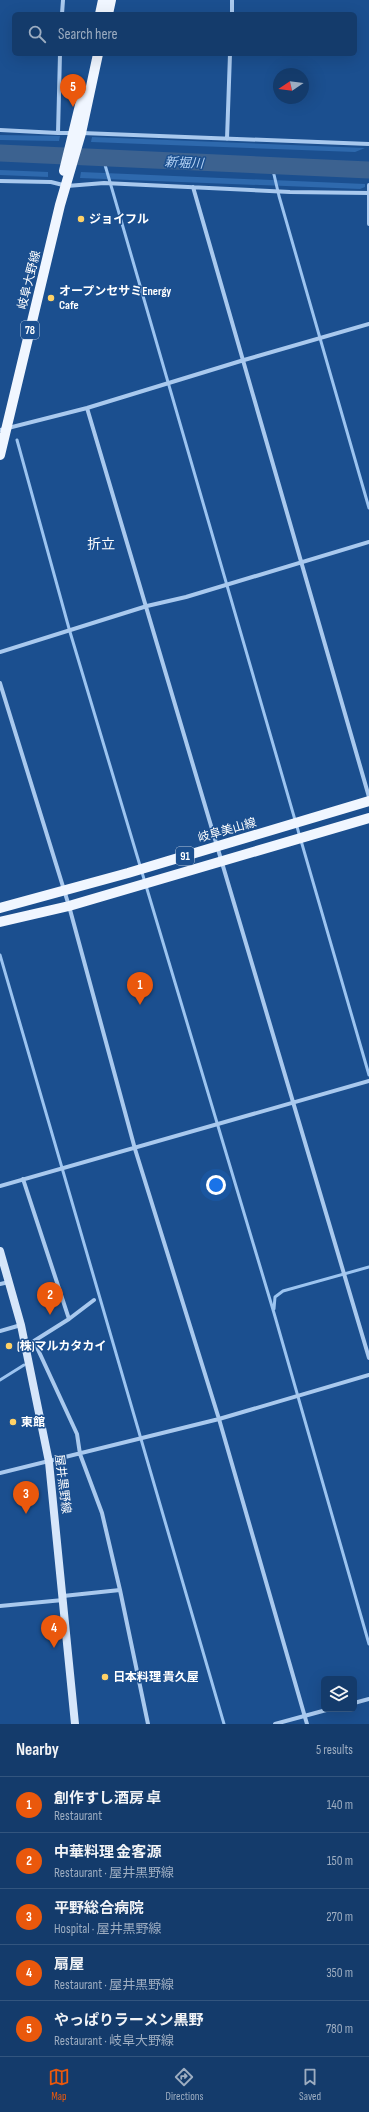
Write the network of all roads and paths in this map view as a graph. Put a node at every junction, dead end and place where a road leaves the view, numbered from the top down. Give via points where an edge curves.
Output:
1 (63, 0) edge
2 (103, 0) edge
3 (111, 0) edge
4 (232, 0) edge
5 (62, 12) edge
6 (100, 12) edge
7 (108, 12) edge
8 (232, 12) edge
9 (60, 56) edge
10 (92, 56) edge
11 (97, 56) edge
12 (230, 56) edge
13 (0, 130) edge
14 (58, 133) junction
15 (77, 133) junction
16 (227, 139) junction
17 (369, 144) edge
18 (0, 181) edge
19 (65, 183) junction
20 (369, 185) edge
21 (193, 187) junction
22 (369, 189) edge
23 (369, 193) edge
24 (369, 224) edge
25 (369, 324) edge
26 (244, 360) junction
27 (87, 408) junction
28 (3, 430) edge
29 (0, 455) edge
30 (369, 542) edge
31 (300, 563) junction
32 (147, 606) junction
33 (0, 652) edge
34 (0, 683) edge
35 (369, 797) edge
36 (369, 801) edge
37 (369, 818) edge
38 (217, 846) junction
39 (221, 860) junction
40 (64, 891) junction
41 (69, 906) junction
42 (0, 908) edge
43 (0, 922) edge
44 (369, 1081) edge
45 (294, 1104) junction
46 (135, 1149) junction
47 (23, 1179) junction
48 (0, 1186) edge
49 (0, 1251) edge
50 (9, 1281) junction
51 (0, 1284) edge
52 (94, 1300) dead end
53 (69, 1319) junction
54 (21, 1324) junction
55 (0, 1331) edge
56 (34, 1341) junction
57 (25, 1347) junction
58 (369, 1358) edge
59 (369, 1375) edge
60 (219, 1419) junction
61 (80, 1454) junction
62 (49, 1462) junction
63 (0, 1473) edge
64 (120, 1590) junction
65 (64, 1598) junction
66 (0, 1606) edge
67 (369, 1699) edge
68 (357, 1702) edge
69 (321, 1711) edge
70 (304, 1716) junction
71 (75, 1724) edge
72 (148, 1724) edge
73 (275, 1724) edge
74 (307, 1724) edge

1 - 5 street
2 - 6 main road
3 - 7 main road
4 - 8 street
9 - 14 street
10 - 15 main road, 岐阜大野線 / 78
11 - 15 main road, 岐阜大野線 / 78
12 - 16 street
13 - 14 street
14 - 15 street
15 - 16 street
15 - 19 main road, 岐阜大野線 / 78
16 - 17 street
18 - 19 street
19 - 21 street
19 - 28 main road, 岐阜大野線 / 78
20 - 22 street
21 - 23 street
21 - 26 street
22 - 23 street
23 - 24 street
25 - 26 street
26 - 27 street
26 - 31 street
27 - 28 street
27 - 32 street
28 - 29 main road, 岐阜大野線 / 78
30 - 31 street
31 - 32 street
31 - 35 street
32 - 33 street
32 - 38 street
34 - 40 street
36 - 38 main road, 岐阜美山線 / 91
37 - 39 main road, 91
38 - 39 street
38 - 40 main road, 岐阜美山線 / 91
39 - 41 main road, 91
39 - 45 street
40 - 41 street
40 - 42 main road, 岐阜美山線 / 91
41 - 43 main road, 91
41 - 46 street
44 - 45 street
45 - 46 street
45 - 58 street
46 - 47 street
46 - 60 street
47 - 48 street
47 - 53 street
49 - 50 main road, 屋井黒野線
50 - 51 street
50 - 54 main road, 屋井黒野線
52 - 53 street
53 - 56 street
54 - 55 street
54 - 57 main road, 屋井黒野線
56 - 57 street
56 - 61 street via 77,1434
57 - 62 main road, 屋井黒野線
59 - 60 street
60 - 61 street
60 - 70 street
61 - 62 street
61 - 64 street via 102,1513
62 - 63 street
62 - 65 main road, 屋井黒野線
64 - 65 street
64 - 72 street
65 - 66 street
65 - 71 main road, 屋井黒野線
67 - 68 street
69 - 70 street
70 - 73 street
70 - 74 street

